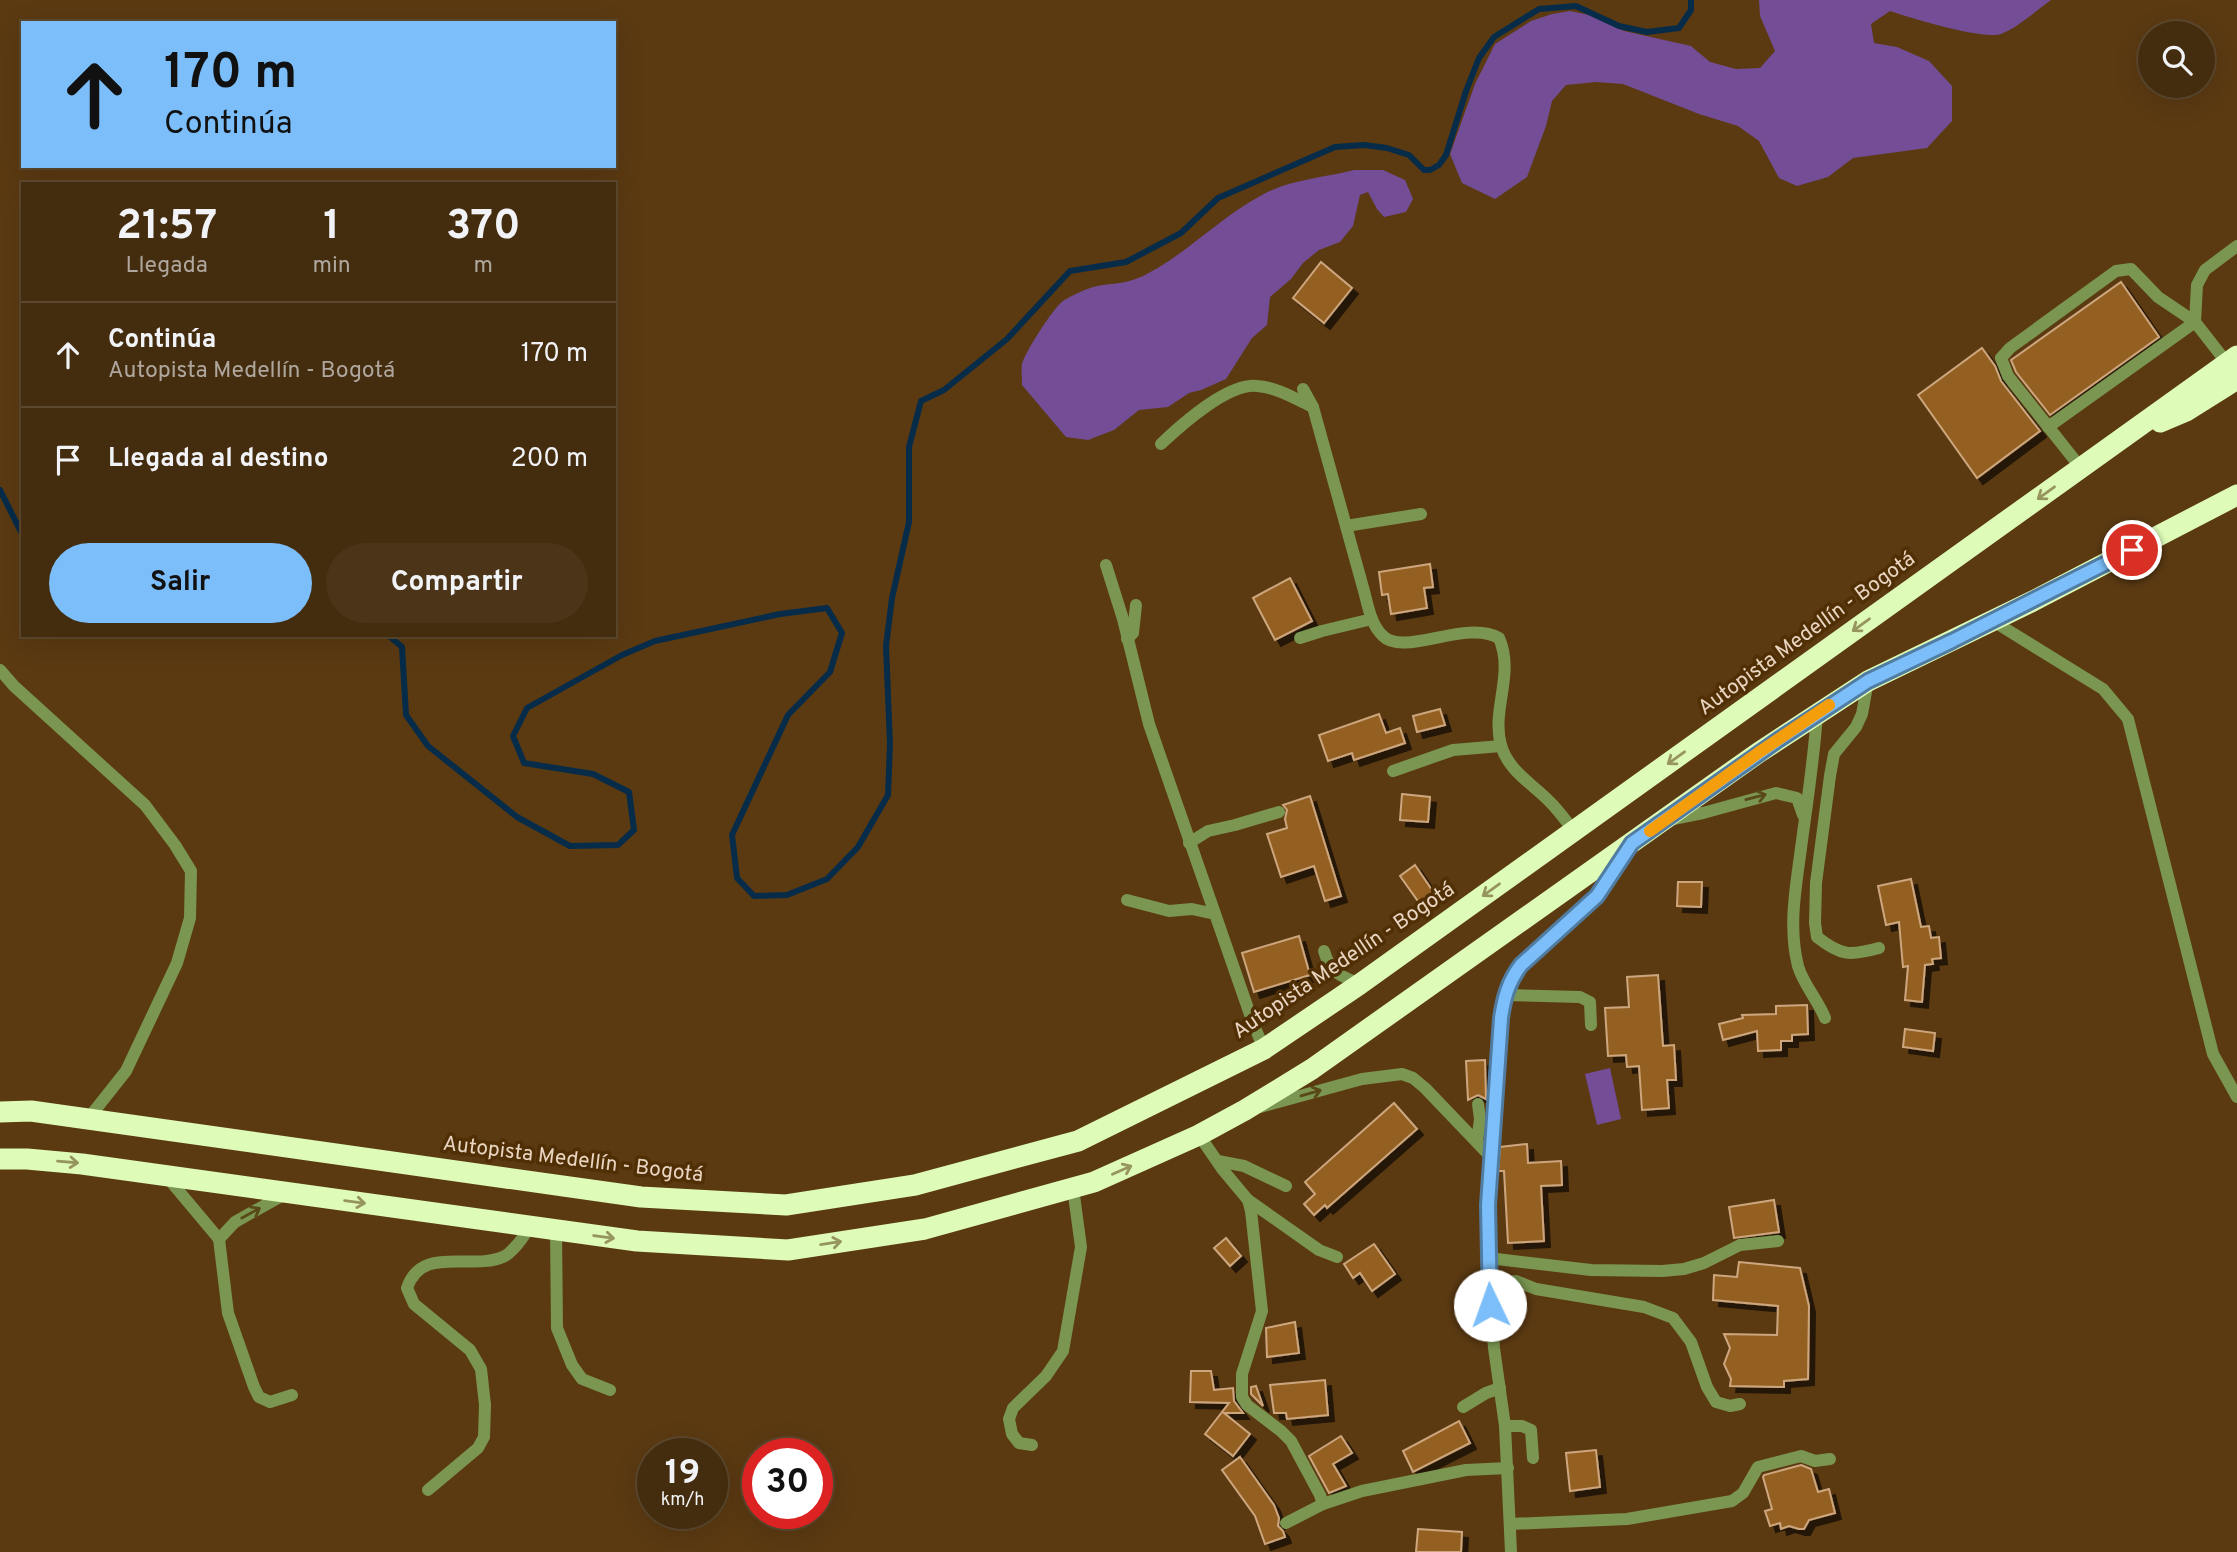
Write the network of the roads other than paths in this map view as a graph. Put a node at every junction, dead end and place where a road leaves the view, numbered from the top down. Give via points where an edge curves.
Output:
1 (2237, 246) edge
2 (2195, 322) junction
3 (2234, 366) edge
4 (1303, 389) dead end
5 (1313, 407) junction
6 (2048, 427) junction
7 (1161, 444) dead end
8 (2081, 468) junction
9 (2237, 492) edge
10 (1421, 514) dead end
11 (1346, 526) junction
12 (1106, 565) dead end
13 (1136, 606) dead end
14 (1372, 619) junction
15 (1993, 621) junction
16 (1300, 638) dead end
17 (1127, 639) junction
18 (0, 670) edge
19 (1868, 681) junction
20 (1817, 713) junction
21 (1501, 746) junction
22 (1393, 771) dead end
23 (1279, 812) dead end
24 (1804, 818) junction
25 (1666, 820) junction
26 (1574, 831) junction
27 (1189, 843) junction
28 (1632, 843) junction
29 (1128, 900) dead end
30 (1215, 914) junction
31 (1879, 948) dead end
32 (1324, 951) dead end
33 (1360, 984) junction
34 (1504, 995) junction
35 (1825, 1018) dead end
36 (1591, 1024) dead end
37 (1264, 1049) junction
38 (2237, 1097) edge
39 (1478, 1104) dead end
40 (1245, 1110) junction
41 (0, 1112) edge
42 (88, 1119) junction
43 (1199, 1135) junction
44 (1477, 1142) junction
45 (1491, 1157) junction
46 (0, 1159) edge
47 (1218, 1161) junction
48 (166, 1176) junction
49 (1286, 1186) dead end
50 (1073, 1188) junction
51 (287, 1193) junction
52 (1248, 1200) junction
53 (529, 1226) junction
54 (556, 1230) junction
55 (219, 1239) junction
56 (1778, 1241) dead end
57 (1337, 1256) dead end
58 (1488, 1258) junction
59 (1488, 1284) junction
60 (1500, 1388) junction
61 (610, 1390) dead end
62 (292, 1395) dead end
63 (1740, 1404) dead end
64 (1463, 1407) dead end
65 (1505, 1426) junction
66 (1032, 1445) dead end
67 (1533, 1458) dead end
68 (1830, 1460) dead end
69 (1508, 1468) junction
70 (428, 1490) dead end
71 (1323, 1504) junction
72 (1286, 1523) dead end
73 (1510, 1524) junction
74 (1511, 1552) edge

1 - 2 street via 2204,270 2197,285
2 - 3 street
2 - 6 street
2 - 6 street via 2158,297 2131,269 2116,271 2001,358 2008,376
3 - 8 highway, Autopista Medellín - Bogotá via 2186,411 2119,440
4 - 5 street
5 - 7 street via 1270,389 1246,387 1211,403
5 - 11 street
6 - 8 street
8 -> 26 highway, Autopista Medellín - Bogotá
9 - 15 highway
10 - 11 street
11 - 14 street
12 - 17 street
13 - 17 street via 1133,633
14 - 16 street
14 - 21 street via 1386,639 1395,642 1473,631 1499,638 1505,656 1498,731
15 - 19 highway
15 - 38 street via 2103,689 2128,719 2213,1054
17 - 27 street via 1149,724
18 - 42 street via 145,805 191,871 190,918 177,963 126,1071
19 - 20 highway
19 - 31 street via 1862,714 1835,754 1830,776 1815,923 1817,937 1842,953 1855,955
20 - 24 street
20 - 25 highway
21 - 22 street via 1453,750
21 - 26 street via 1514,770
23 - 27 street via 1208,831
25 -> 24 street via 1776,793 1797,798
24 - 35 street via 1794,897 1794,943 1798,968
25 - 28 highway
26 -> 33 highway, Autopista Medellín - Bogotá
27 - 30 street
28 - 34 street via 1597,896 1521,965
28 - 40 highway via 1380,1023
29 - 30 street via 1169,912 1192,909
30 - 37 street
32 - 33 street via 1337,975
33 - 37 highway, Autopista Medellín - Bogotá
34 - 36 street via 1580,997 1590,1002
34 - 45 street
37 - 42 highway, Autopista Medellín - Bogotá via 1078,1141 915,1185 786,1205 641,1197
39 - 44 street
40 - 43 highway
40 -> 44 street via 1363,1079 1402,1074 1426,1088
41 - 42 highway, Autopista Medellín - Bogotá
43 - 47 street
50 -> 43 highway
44 - 45 street
45 - 58 street
46 -> 48 highway
47 - 49 street via 1244,1166
47 - 52 street
48 - 51 highway
48 - 55 street
54 -> 50 highway via 637,1241 788,1250 925,1229
50 - 66 street via 1081,1247 1063,1351 1046,1376 1013,1408 1009,1419 1019,1443
51 -> 53 highway
55 -> 51 street via 235,1222
52 - 57 street via 1319,1250
52 - 71 street via 1262,1311 1242,1374 1242,1397 1291,1441
53 - 54 highway
53 - 70 street via 507,1255 489,1261 425,1264 411,1275 407,1288 414,1304 470,1350 481,1370 485,1405 484,1437 478,1448
54 - 61 street via 557,1328 582,1379
55 - 62 street via 228,1313 254,1387 259,1397 270,1402
56 - 58 street via 1740,1245 1684,1269 1591,1270
58 - 59 street
59 - 60 street
59 - 63 street via 1516,1281 1536,1289 1644,1307 1673,1318 1691,1342 1716,1402
60 - 64 street
60 - 65 street
65 - 67 street via 1531,1430
65 - 69 street
68 - 73 street via 1801,1456 1758,1467 1743,1493 1732,1501 1628,1519
69 - 71 street via 1466,1470 1362,1491
69 - 73 street
71 - 72 street
73 - 74 street

